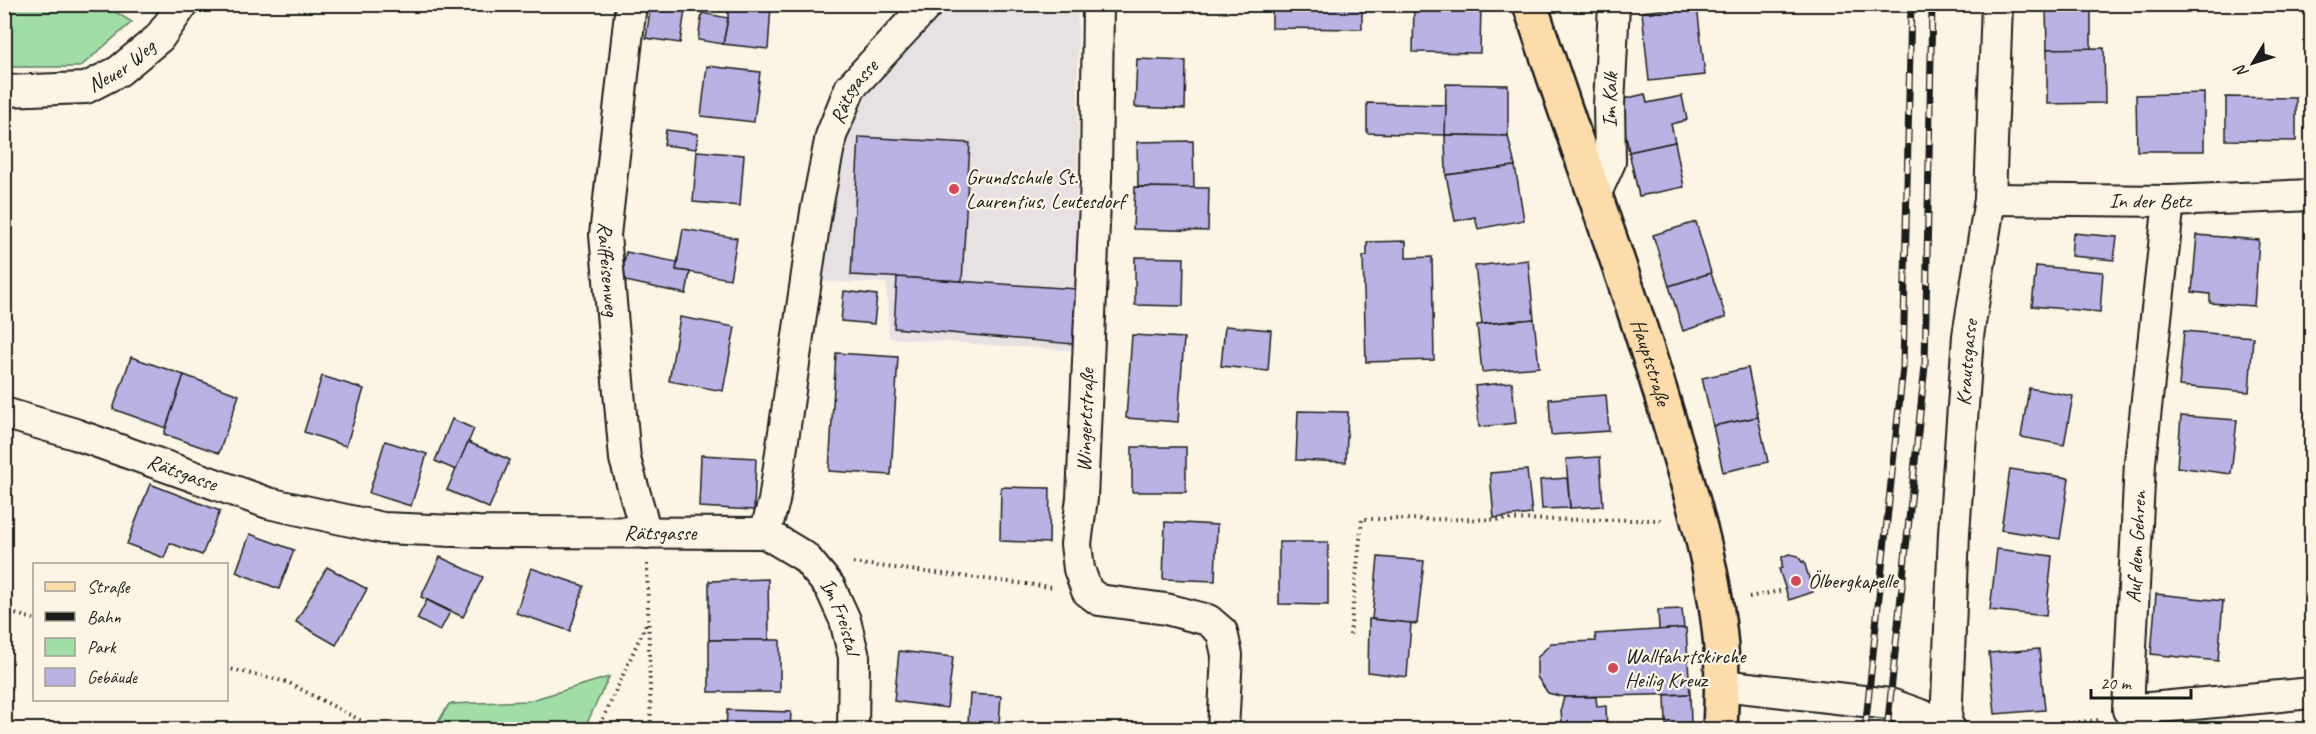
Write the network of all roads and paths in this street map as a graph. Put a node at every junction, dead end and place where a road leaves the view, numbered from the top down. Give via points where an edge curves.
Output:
1 (183, 4) edge
2 (631, 4) edge
3 (928, 4) edge
4 (1098, 4) edge
5 (1530, 4) edge
6 (1614, 4) edge
7 (1997, 4) edge
8 (4, 91) edge
9 (1596, 193) junction
10 (2312, 195) edge
11 (1990, 199) junction
12 (2169, 201) junction
13 (4, 413) edge
14 (1699, 520) junction
15 (646, 533) junction
16 (765, 533) junction
17 (805, 557) junction
18 (1087, 591) junction
19 (4, 611) edge
20 (33, 619) edge
21 (647, 622) junction
22 (1350, 635) dead end
23 (228, 668) edge
24 (1722, 685) junction
25 (2312, 693) edge
26 (2128, 710) junction
27 (1949, 727) edge
28 (379, 729) edge
29 (598, 729) edge
30 (651, 729) edge
31 (852, 729) edge
32 (1223, 729) edge
33 (1720, 729) edge
34 (2007, 729) edge

1 - 8 street, Neuer Weg via 159,38 119,71 86,88
2 - 15 street, Raiffeisenweg via 605,235 625,459
3 - 16 street, Rätsgasse via 850,88 831,136 816,212 774,501
4 - 18 street, Wingertstraße via 1096,190 1082,498 1076,544
5 - 9 main road, Hauptstraße
6 - 9 street, Im Kalk via 1610,162
7 - 11 street, Krautsgasse
9 - 14 main road, Hauptstraße
10 - 12 street, In der Betz
11 - 12 street, In der Betz
11 - 27 street, Krautsgasse via 1968,336 1954,532
12 - 26 street, Auf dem Gehren via 2140,462
13 - 15 street, Rätsgasse via 75,434 268,503 383,528
14 - 22 path via 1362,519
14 - 24 main road, Hauptstraße via 1719,627
15 - 16 street, Rätsgasse
15 - 21 path
16 - 17 street, Im Freistal
17 - 18 path
17 - 31 street, Im Freistal via 830,586 845,620 854,657
18 - 32 street via 1099,600 1166,609 1208,620 1222,632 1227,655
19 - 20 path
21 - 29 path
21 - 30 path
23 - 28 path via 287,682
24 - 27 street, Krautsgasse via 1890,704
24 - 33 main road, Hauptstraße
25 - 26 street
26 - 34 path via 2098,720

